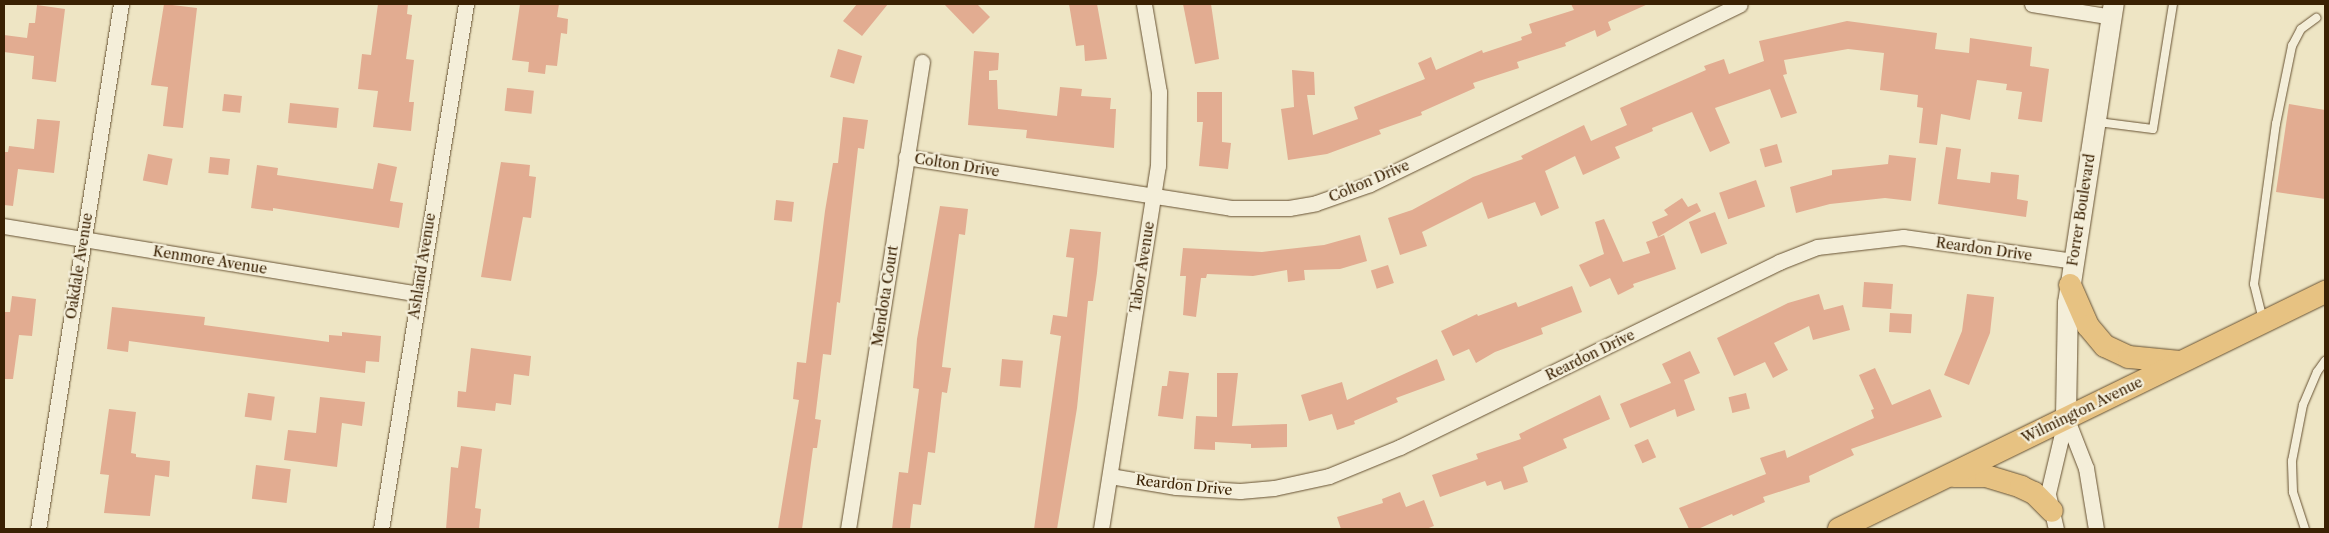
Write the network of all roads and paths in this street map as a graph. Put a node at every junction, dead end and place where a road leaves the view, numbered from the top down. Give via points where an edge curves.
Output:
1 (120, 4) edge
2 (466, 4) edge
3 (1144, 4) edge
4 (1740, 4) edge
5 (2032, 4) edge
6 (2173, 4) edge
7 (2113, 10) edge
8 (2316, 18) dead end
9 (922, 62) dead end
10 (2096, 122) junction
11 (906, 157) junction
12 (1153, 197) junction
13 (4, 226) edge
14 (83, 239) junction
15 (2072, 261) junction
16 (2070, 285) junction
17 (2325, 292) edge
18 (417, 294) junction
19 (2264, 322) junction
20 (2325, 361) edge
21 (2180, 362) junction
22 (2066, 417) junction
23 (1110, 476) junction
24 (1948, 476) junction
25 (2054, 520) edge
26 (38, 529) edge
27 (381, 529) edge
28 (848, 529) edge
29 (1101, 529) edge
30 (1839, 529) edge
31 (2096, 529) edge
32 (2305, 529) edge

1 - 14 street, Oakdale Avenue
2 - 18 street, Ashland Avenue
3 - 12 street, Tabor Avenue via 1159,92 1161,132
4 - 12 street, Colton Drive via 1346,193 1316,203 1262,210
5 - 7 street
6 - 10 lane via 2154,129
7 - 10 street, Forrer Boulevard
8 - 19 lane via 2301,29 2292,46 2274,134 2254,284
9 - 11 street, Mendota Court
10 - 15 street, Forrer Boulevard
11 - 12 street, Colton Drive
11 - 28 street, Mendota Court
12 - 23 street, Tabor Avenue
13 - 14 street, Kenmore Avenue
14 - 18 street, Kenmore Avenue
14 - 26 street, Oakdale Avenue
15 - 16 street, Forrer Boulevard
15 - 23 street, Reardon Drive via 1903,237 1817,247 1779,262 1400,447 1329,476 1274,488 1240,491 1176,487
16 - 21 main road via 2088,326 2106,346 2128,357
16 - 22 street, Forrer Boulevard via 2064,372
17 - 19 main road, Wilmington Avenue
18 - 27 street, Ashland Avenue
19 - 21 main road, Wilmington Avenue
20 - 32 lane via 2304,405 2292,461 2293,492
21 - 22 main road, Wilmington Avenue
22 - 24 main road, Wilmington Avenue
22 - 25 street, Forrer Boulevard via 2048,493
22 - 31 street, Forrer Boulevard via 2086,468
23 - 29 street, Tabor Avenue
24 - 25 main road via 1986,476 2034,493
24 - 30 main road, Wilmington Avenue

